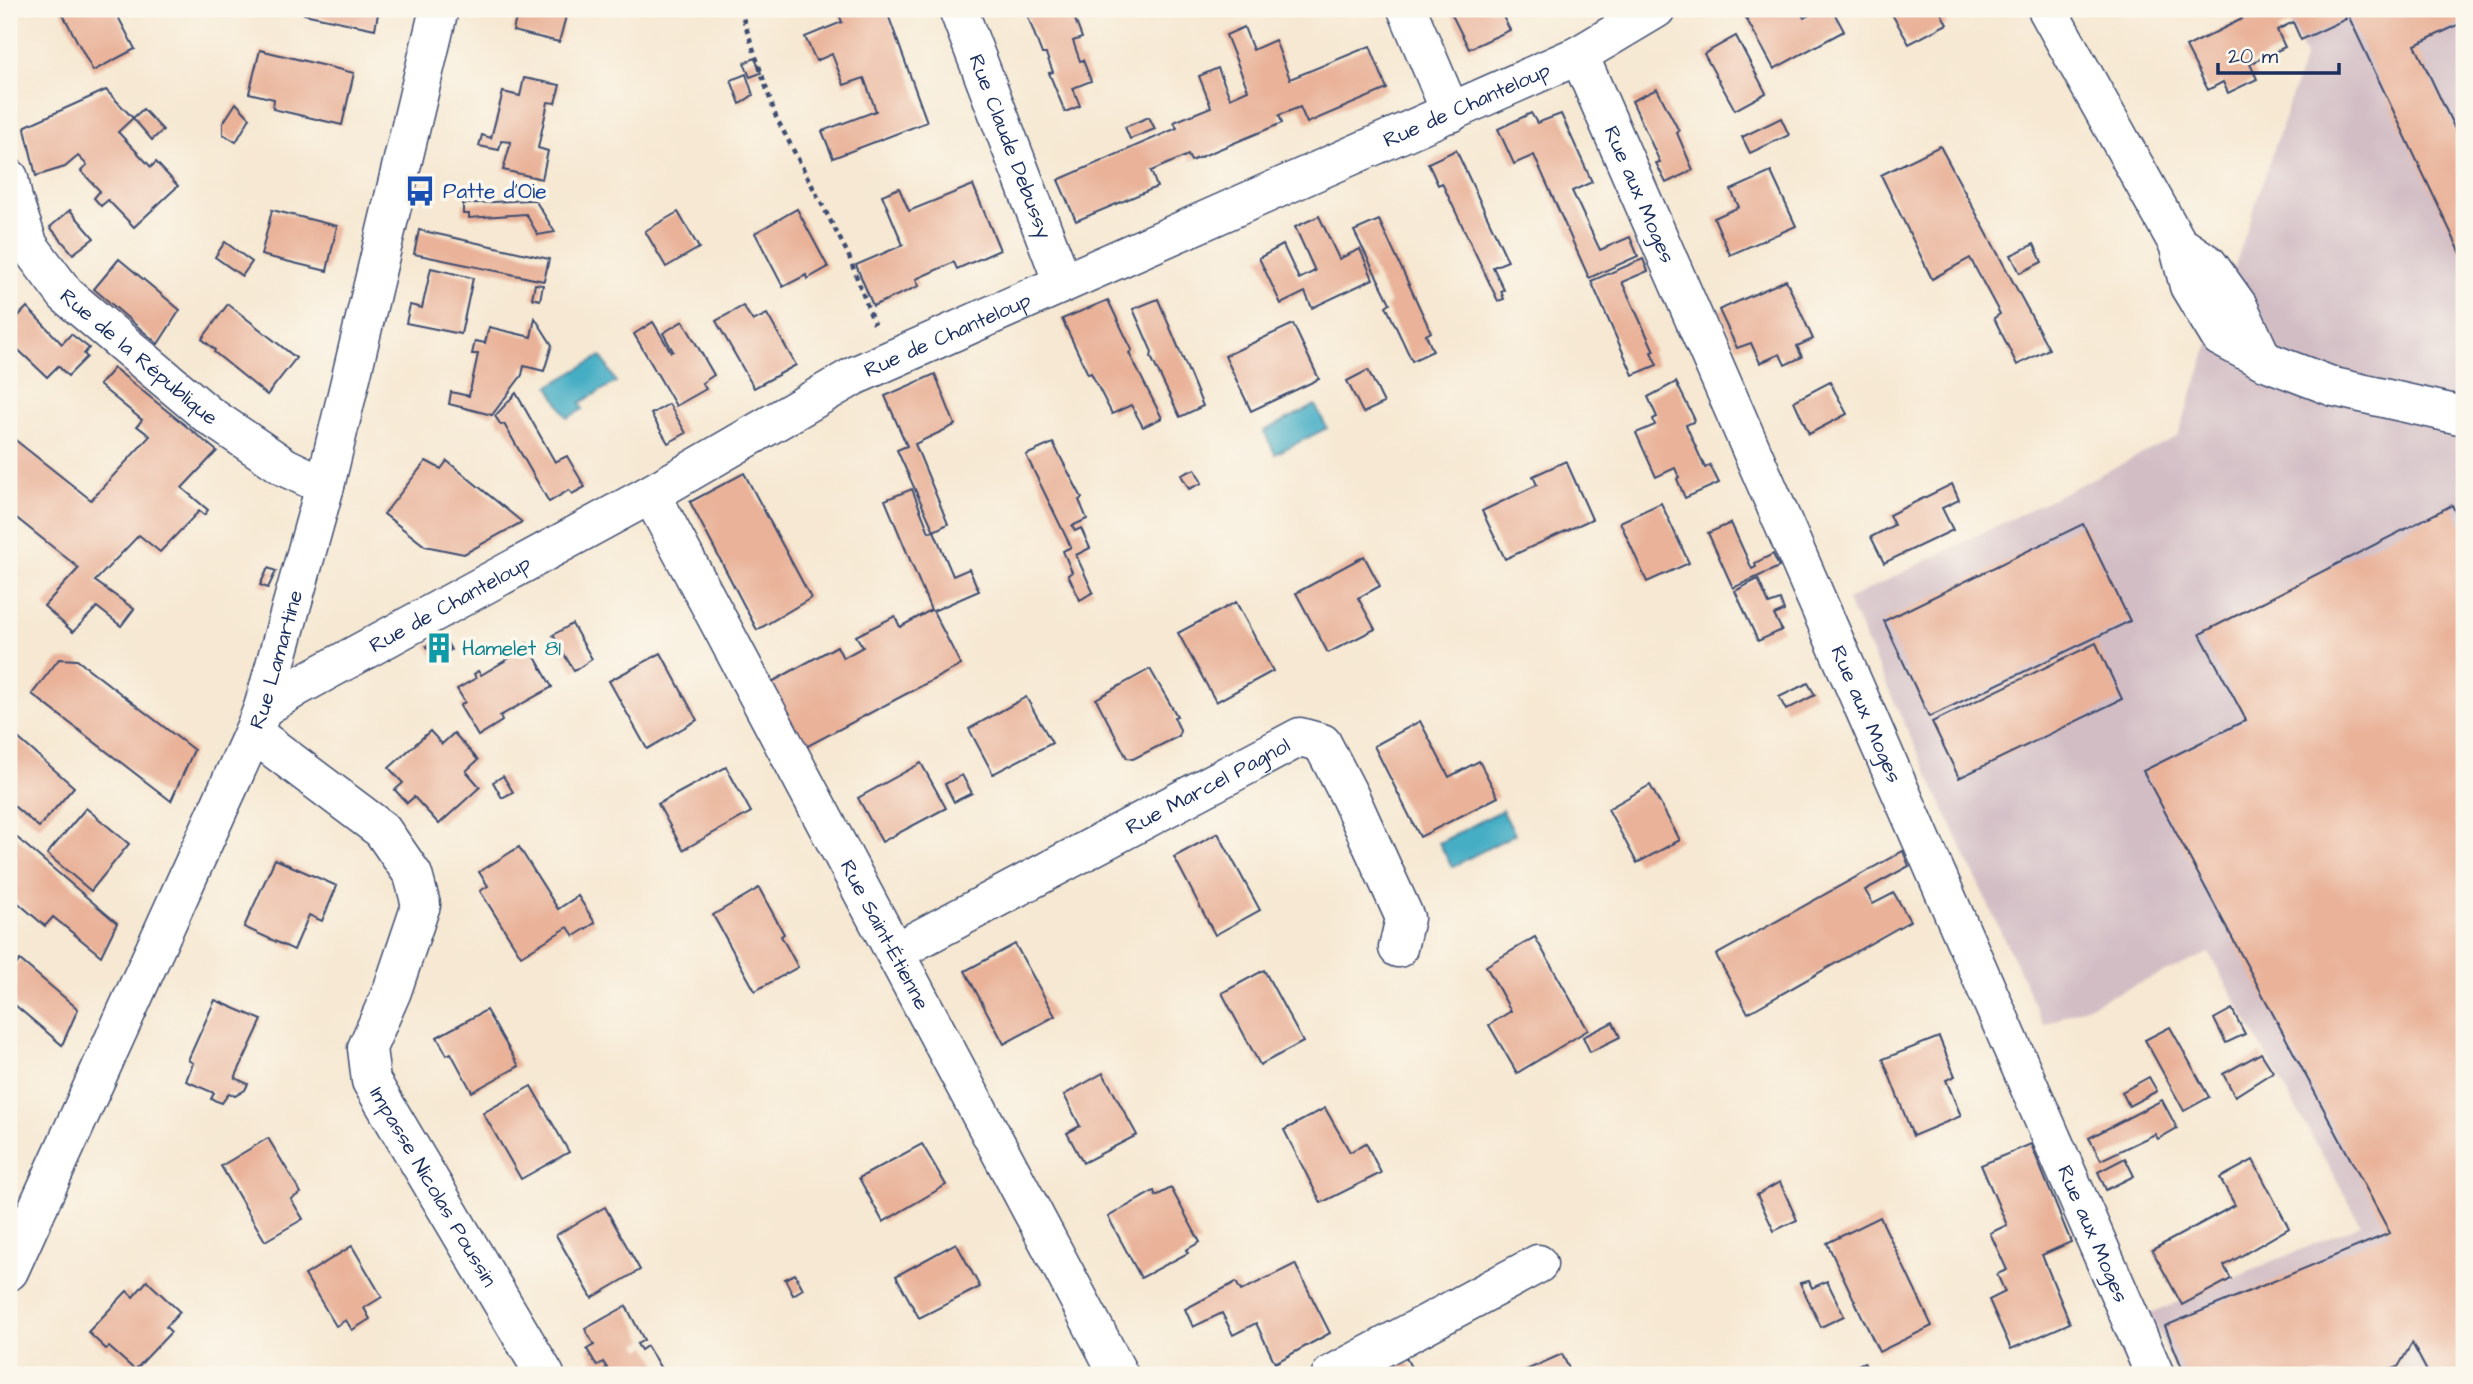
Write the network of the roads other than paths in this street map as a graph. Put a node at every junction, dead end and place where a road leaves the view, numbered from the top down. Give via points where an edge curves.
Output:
1 (439, 9) edge
2 (958, 9) edge
3 (1407, 9) edge
4 (1656, 9) edge
5 (2047, 9) edge
6 (1579, 55) junction
7 (1451, 113) junction
8 (9, 178) edge
9 (1063, 283) junction
10 (2464, 416) edge
11 (325, 486) junction
12 (651, 494) junction
13 (258, 721) junction
14 (1398, 948) dead end
15 (895, 952) junction
16 (1538, 1264) dead end
17 (9, 1271) edge
18 (545, 1375) edge
19 (1119, 1375) edge
20 (1331, 1375) edge
21 (2155, 1375) edge

1 - 11 street, Rue Lamartine
2 - 9 street, Rue Claude Debussy
3 - 7 street
4 - 6 street, Rue de Chanteloup
5 - 10 street via 2178,244 2189,286 2220,337 2263,360 2334,387
6 - 7 street, Rue de Chanteloup
6 - 21 street, Rue aux Moges
7 - 9 street, Rue de Chanteloup
8 - 11 street, Rue de la République via 29,246 66,295 207,414 285,467
9 - 12 street, Rue de Chanteloup via 854,376
11 - 13 street, Rue Lamartine
12 - 13 street, Rue de Chanteloup via 297,687
12 - 15 street, Rue Saint-Étienne
13 - 17 street, Rue Lamartine
13 - 18 street, Impasse Nicolas Poussin via 382,830 413,875 421,905 367,1048 371,1082
14 - 15 street, Rue Marcel Pagnol via 1405,918 1350,797 1322,743 1300,737
15 - 19 street, Rue Saint-Étienne
16 - 20 street

